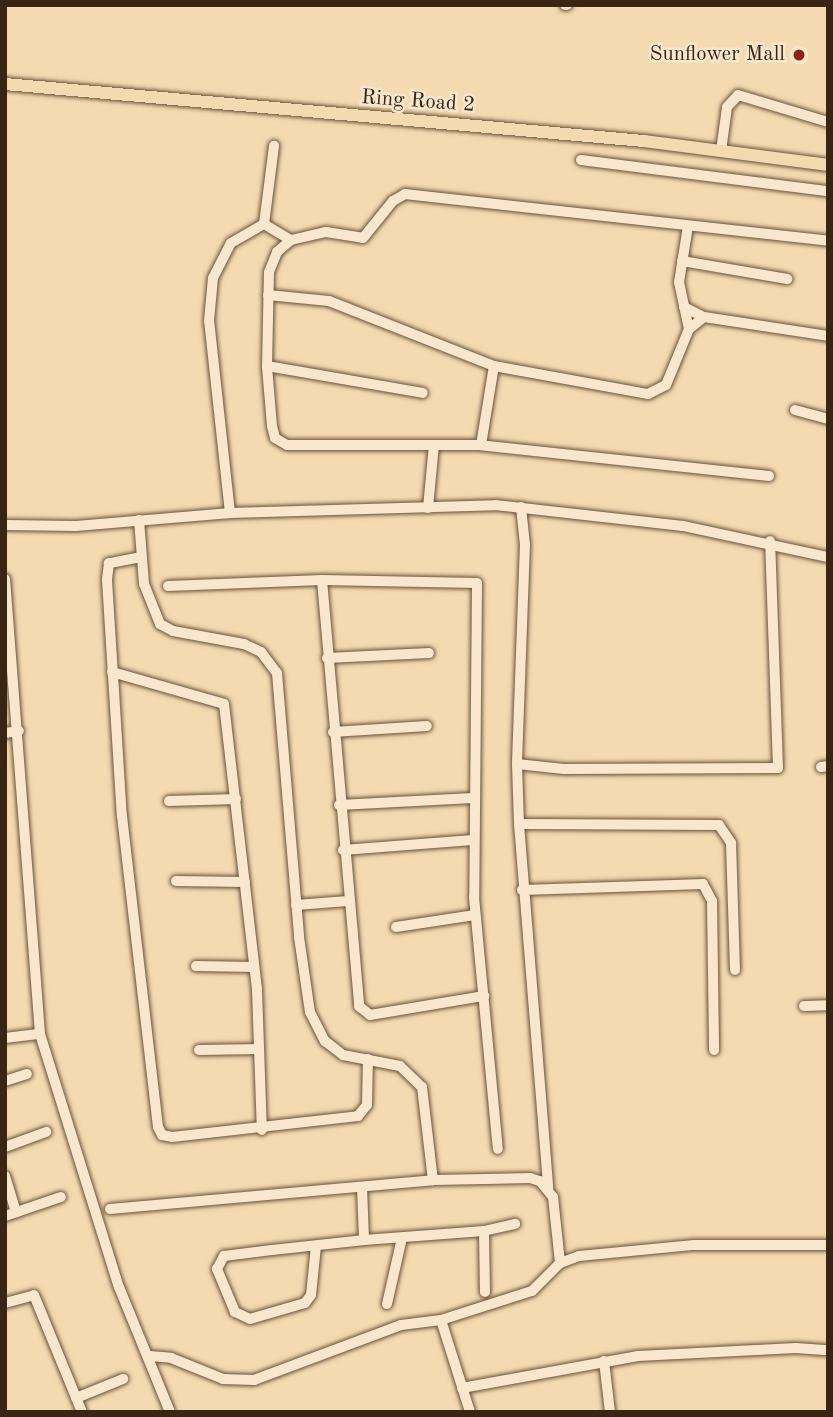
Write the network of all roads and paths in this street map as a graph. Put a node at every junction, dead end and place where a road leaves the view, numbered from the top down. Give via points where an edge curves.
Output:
1 (5, 84) edge
2 (828, 122) edge
3 (274, 145) dead end
4 (721, 151) junction
5 (581, 160) dead end
6 (828, 165) edge
7 (828, 191) edge
8 (264, 224) junction
9 (688, 226) junction
10 (291, 240) junction
11 (828, 241) edge
12 (682, 261) junction
13 (787, 279) dead end
14 (268, 296) junction
15 (684, 307) junction
16 (704, 317) junction
17 (689, 329) junction
18 (828, 336) edge
19 (267, 366) junction
20 (494, 366) junction
21 (423, 393) dead end
22 (795, 410) dead end
23 (828, 419) edge
24 (434, 445) junction
25 (481, 445) junction
26 (769, 476) dead end
27 (521, 507) junction
28 (428, 508) junction
29 (230, 513) junction
30 (139, 520) junction
31 (5, 525) edge
32 (770, 541) junction
33 (141, 557) junction
34 (828, 557) edge
35 (5, 579) edge
36 (321, 580) junction
37 (168, 586) dead end
38 (429, 653) dead end
39 (327, 658) junction
40 (112, 672) junction
41 (427, 726) dead end
42 (19, 731) junction
43 (333, 732) junction
44 (5, 733) edge
45 (517, 764) junction
46 (473, 798) junction
47 (236, 799) junction
48 (169, 802) dead end
49 (339, 805) junction
50 (519, 824) junction
51 (473, 840) junction
52 (343, 850) junction
53 (176, 881) dead end
54 (245, 882) junction
55 (522, 890) junction
56 (348, 901) junction
57 (296, 905) junction
58 (475, 915) junction
59 (396, 927) dead end
60 (197, 966) dead end
61 (254, 967) junction
62 (734, 970) dead end
63 (484, 996) junction
64 (828, 1005) edge
65 (804, 1006) dead end
66 (40, 1034) junction
67 (5, 1038) edge
68 (259, 1049) junction
69 (199, 1050) dead end
70 (714, 1050) dead end
71 (368, 1059) junction
72 (27, 1074) dead end
73 (5, 1081) edge
74 (262, 1130) junction
75 (46, 1132) dead end
76 (5, 1147) edge
77 (498, 1149) dead end
78 (5, 1175) edge
79 (433, 1180) junction
80 (362, 1187) junction
81 (548, 1188) junction
82 (61, 1197) dead end
83 (110, 1209) dead end
84 (10, 1214) edge
85 (515, 1224) dead end
86 (484, 1231) junction
87 (402, 1238) junction
88 (364, 1240) junction
89 (828, 1245) edge
90 (316, 1246) junction
91 (560, 1263) junction
92 (485, 1292) dead end
93 (5, 1303) edge
94 (387, 1304) dead end
95 (441, 1320) junction
96 (828, 1350) edge
97 (150, 1356) junction
98 (604, 1361) junction
99 (123, 1379) dead end
100 (462, 1388) junction
101 (76, 1398) junction
102 (82, 1412) edge
103 (170, 1412) edge
104 (470, 1412) edge
105 (610, 1412) edge

1 - 4 main road, Ring Road 2
2 - 4 street via 738,95 727,107
3 - 8 street
4 - 6 main road, Ring Road 2
5 - 7 street
8 - 10 street
8 - 29 street via 231,243 213,278 209,321
9 - 10 street via 405,194 393,201 363,238 326,232
9 - 11 street
9 - 12 street
10 - 14 street via 277,252
12 - 13 street
12 - 15 street via 679,282
14 - 19 street
14 - 20 street via 329,301
15 - 16 street
15 - 17 street
16 - 17 street
16 - 18 street
17 - 20 street via 666,385 648,394
19 - 21 street
19 - 24 street via 275,438 287,444
20 - 25 street
22 - 23 street
24 - 25 street
24 - 28 street
25 - 26 street
27 - 28 street
27 - 32 street
27 - 45 street via 525,544
28 - 29 street
29 - 30 street
30 - 31 street via 76,526
30 - 33 street
32 - 34 street
32 - 45 street via 778,768 564,769
33 - 40 street via 109,563
33 - 57 street via 150,606 160,624 173,631 244,644 261,652 277,673
35 - 42 street
36 - 37 street
36 - 39 street
36 - 46 street via 477,583
38 - 39 street
39 - 43 street
40 - 47 street via 224,704
40 - 74 street via 122,816 158,1127 162,1135 172,1137
41 - 43 street
42 - 44 street
42 - 66 street
43 - 49 street
45 - 50 street
46 - 49 street
46 - 51 street
47 - 48 street
47 - 54 street
49 - 52 street
50 - 55 street
50 - 62 street via 719,825 731,843
51 - 52 street
51 - 58 street
52 - 56 street
53 - 54 street
54 - 61 street
55 - 70 street via 703,884 712,901
55 - 81 street
56 - 57 street
56 - 63 street via 363,1012
57 - 71 street via 310,1012 325,1041 343,1055
58 - 59 street
58 - 63 street
60 - 61 street
61 - 68 street
63 - 77 street
64 - 65 street
66 - 67 street
66 - 97 street via 119,1287
68 - 69 street
68 - 74 street
71 - 74 street via 368,1105 358,1116
71 - 79 street via 400,1066 422,1087
72 - 73 street
75 - 76 street
78 - 84 street
79 - 80 street
79 - 81 street via 530,1178
80 - 83 street
80 - 88 street
81 - 91 street
82 - 84 street
85 - 86 street
86 - 87 street
86 - 92 street
87 - 88 street
87 - 94 street
88 - 90 street
89 - 91 street via 686,1246 606,1252
90 - 90 street via 311,1295 305,1303 250,1319 235,1312 218,1261
91 - 95 street via 533,1291
93 - 101 street via 34,1295
95 - 97 street via 401,1325 254,1380 223,1378 171,1358
95 - 100 street
96 - 98 street via 796,1348
97 - 103 street
98 - 100 street
98 - 105 street
99 - 101 street
100 - 104 street
101 - 102 street

